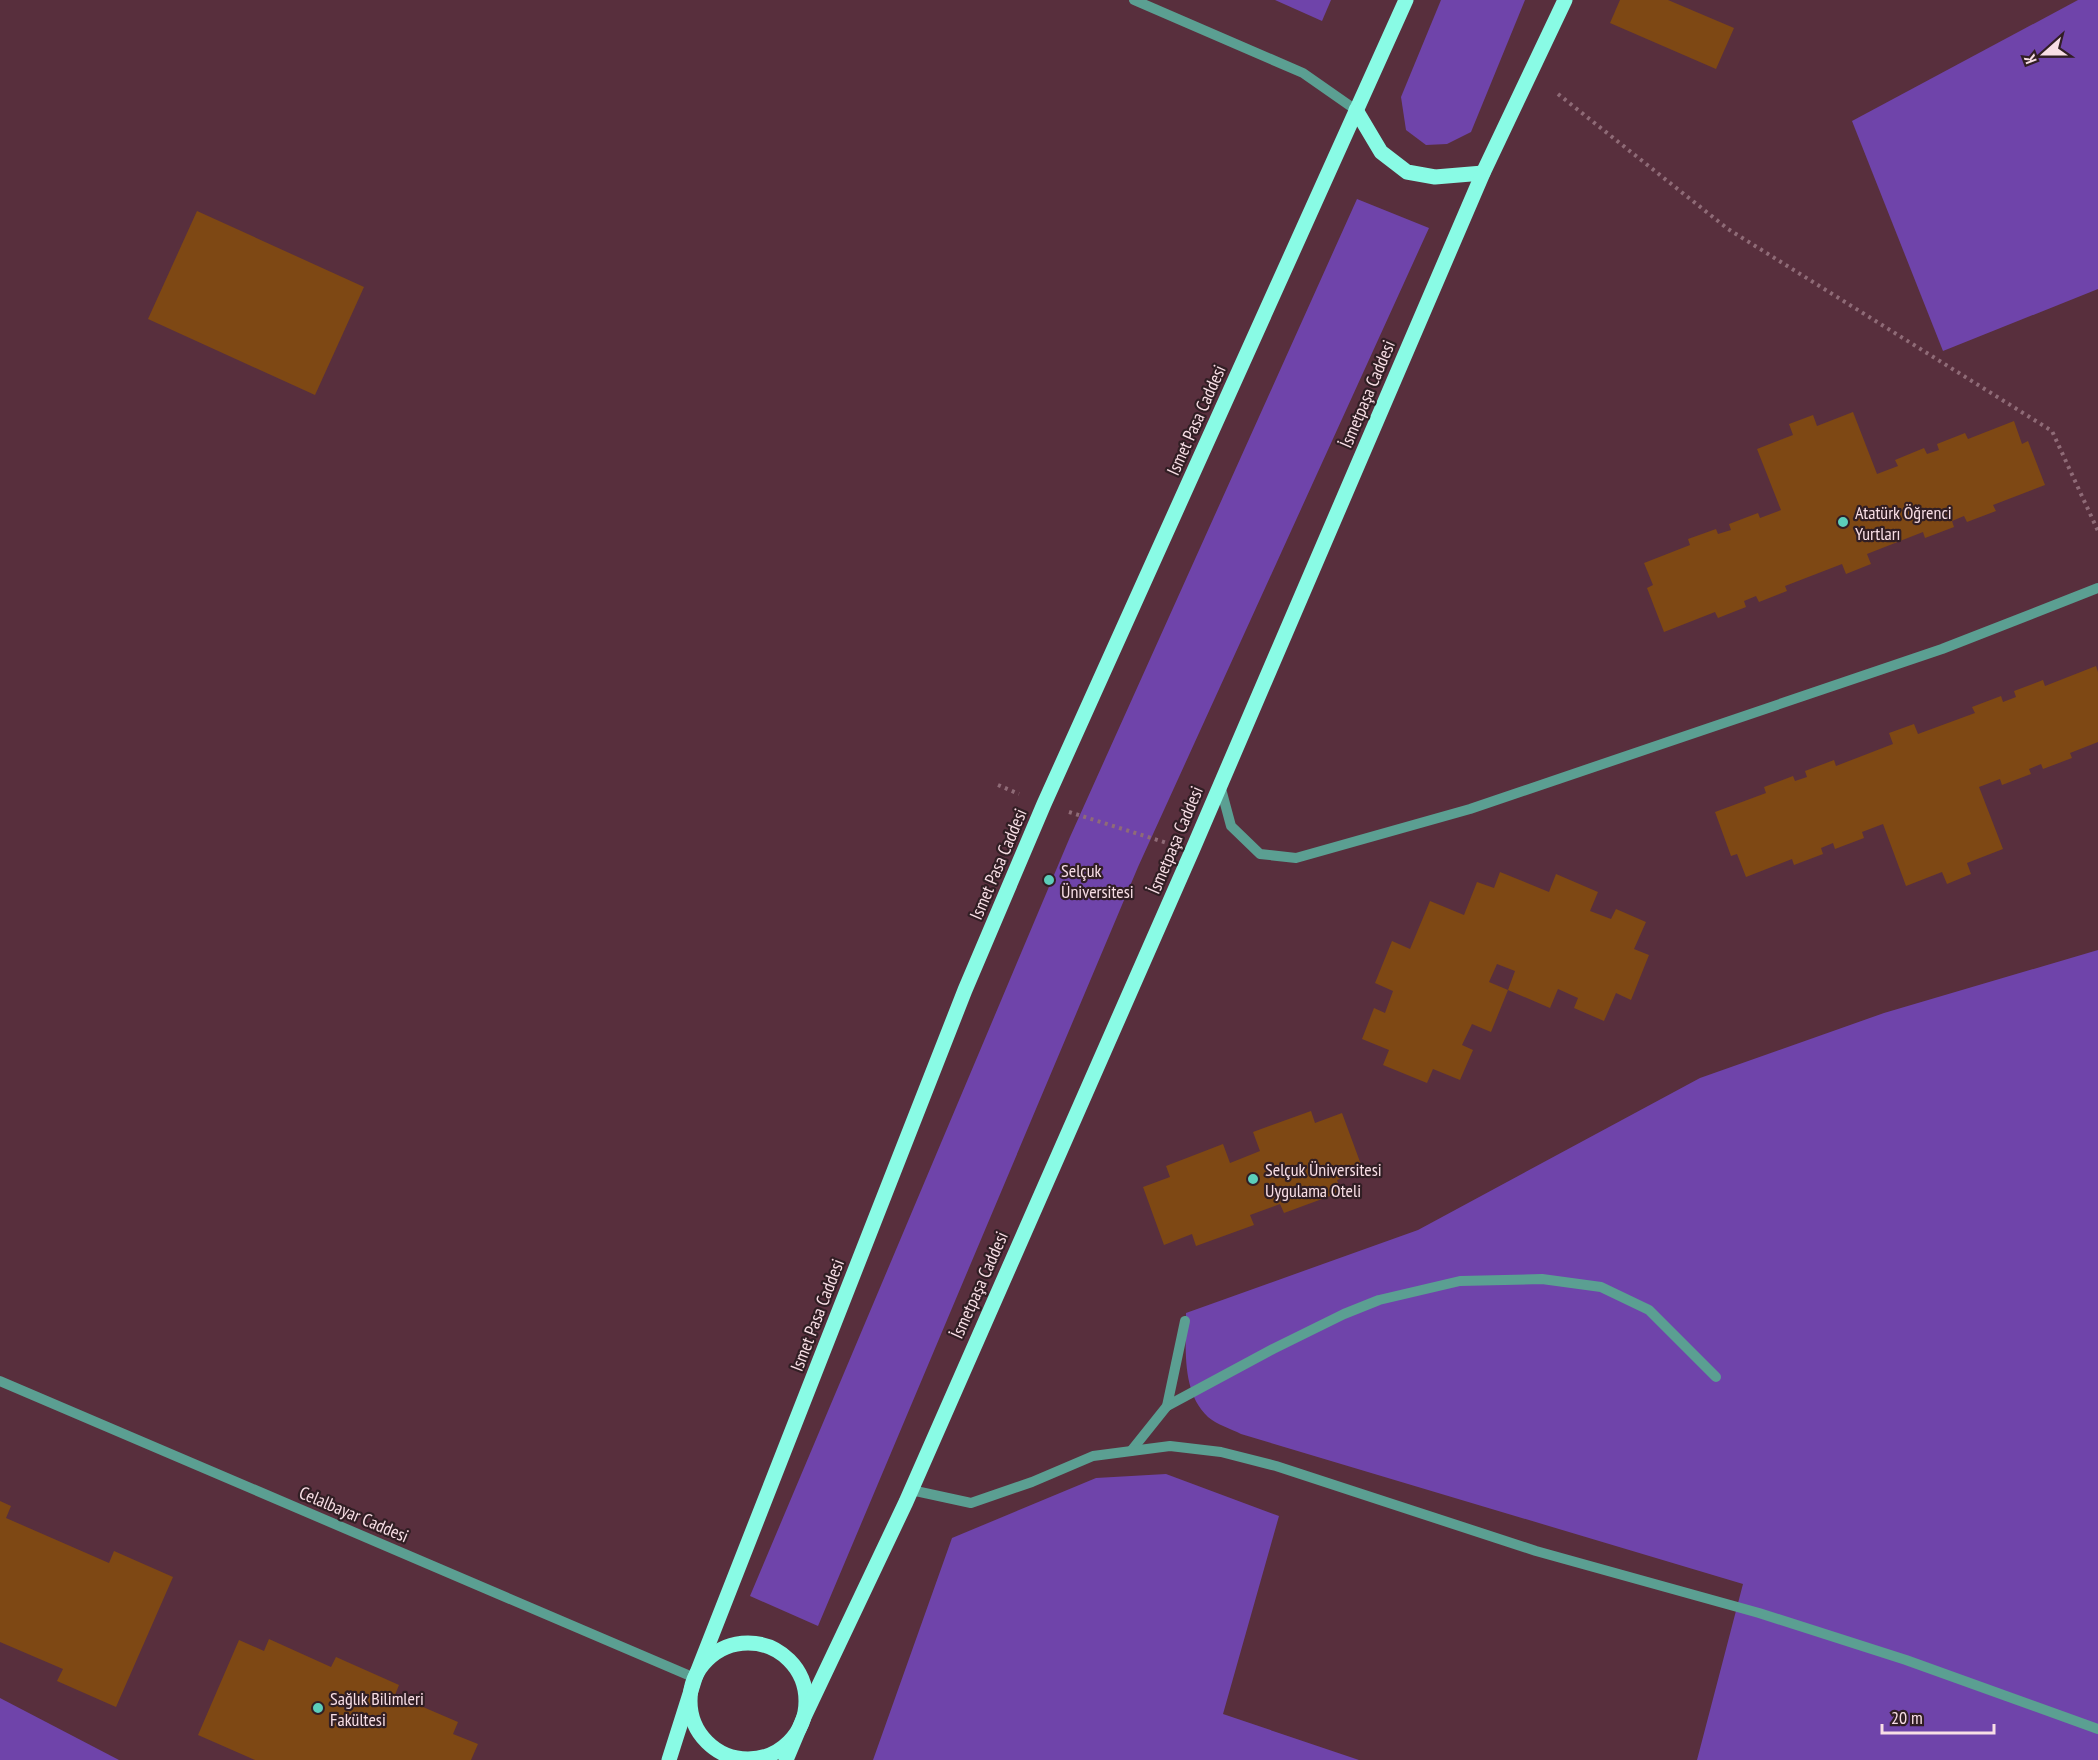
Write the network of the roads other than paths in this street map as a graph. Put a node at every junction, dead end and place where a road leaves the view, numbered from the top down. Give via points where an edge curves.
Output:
1 (1134, 0) edge
2 (1406, 0) edge
3 (1565, 0) edge
4 (1356, 110) junction
5 (1483, 173) junction
6 (2098, 588) edge
7 (1220, 784) junction
8 (1185, 1321) dead end
9 (1716, 1377) dead end
10 (0, 1381) edge
11 (1167, 1407) junction
12 (1131, 1451) junction
13 (911, 1490) junction
14 (695, 1678) junction
15 (804, 1718) junction
16 (2098, 1729) edge
17 (669, 1760) edge
18 (786, 1760) edge

1 - 4 street via 1303,73
2 - 4 main road, Ismet Pasa Caddesi
3 - 5 main road, İsmetpaşa Caddesi
4 - 5 main road via 1381,152 1407,172 1435,177
4 - 14 main road, Ismet Pasa Caddesi via 1044,804 965,990
5 - 7 main road, İsmetpaşa Caddesi
6 - 7 street via 1931,653 1470,808 1296,858 1260,854 1231,826
7 - 13 main road, İsmetpaşa Caddesi
8 - 11 street
9 - 11 street via 1649,1310 1601,1287 1542,1279 1460,1281 1379,1300 1344,1314
10 - 14 street, Celalbayar Caddesi
11 - 12 street
12 - 13 street via 1093,1456 971,1503
12 - 16 street via 1170,1446 1221,1452 1276,1466 1536,1551 1759,1613 1906,1660
13 - 15 main road, İsmetpaşa Caddesi
14 - 15 main road via 721,1650 739,1644 758,1644 777,1651 792,1663 802,1679 806,1698
14 - 15 main road via 690,1696 699,1733 712,1747 729,1756 747,1760 774,1753 796,1735
14 - 17 main road, Ismet Pasa Caddesi
15 - 18 main road, İsmetpaşa Caddesi

